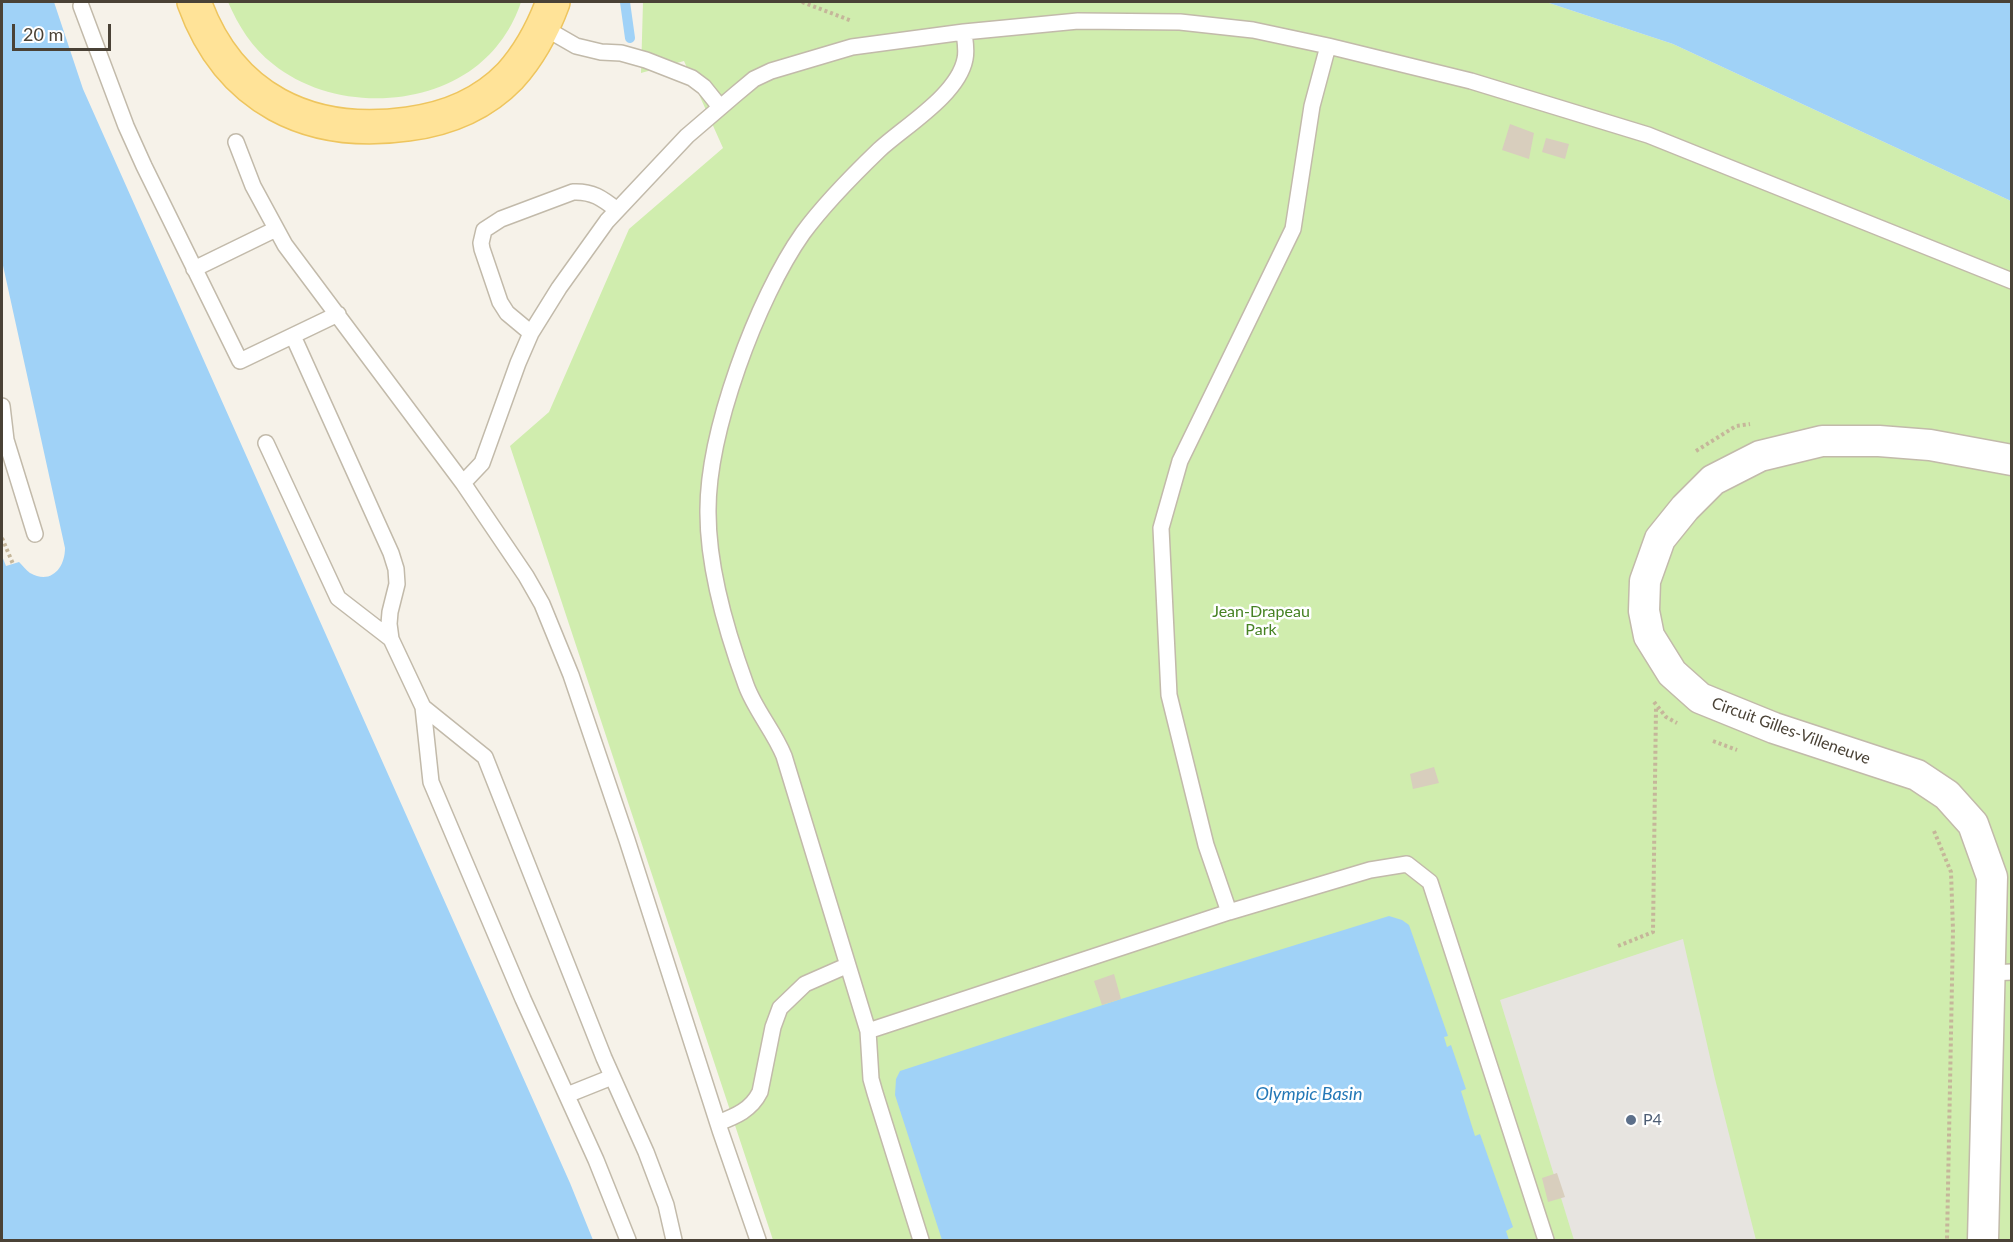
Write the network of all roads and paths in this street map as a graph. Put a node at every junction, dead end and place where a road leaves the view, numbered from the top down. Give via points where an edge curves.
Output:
1 (194, 2) edge
2 (802, 2) edge
3 (81, 6) dead end
4 (548, 14) edge
5 (840, 17) dead end
6 (964, 32) junction
7 (1328, 46) junction
8 (720, 107) junction
9 (236, 142) dead end
10 (617, 210) junction
11 (276, 229) junction
12 (194, 269) junction
13 (2012, 281) edge
14 (338, 314) junction
15 (531, 333) junction
16 (292, 336) junction
17 (2, 406) edge
18 (4, 435) edge
19 (266, 443) dead end
20 (2012, 459) edge
21 (463, 483) junction
22 (35, 534) dead end
23 (2, 538) edge
24 (13, 564) dead end
25 (391, 639) junction
26 (1657, 649) junction
27 (423, 707) junction
28 (1228, 912) junction
29 (1618, 946) dead end
30 (846, 966) junction
31 (2001, 973) edge
32 (868, 1031) junction
33 (612, 1077) junction
34 (567, 1095) junction
35 (718, 1123) junction
36 (628, 1240) edge
37 (674, 1240) edge
38 (758, 1240) edge
39 (921, 1240) edge
40 (1546, 1240) edge
41 (1983, 1240) edge

1 - 4 main road via 216,48 254,88 291,112 350,128 434,120 468,107 508,78 525,58
2 - 5 path
3 - 12 lane via 126,126
4 - 8 lane via 576,46 621,53 686,75 704,87
6 - 7 lane via 1078,21 1180,22 1253,30
6 - 8 lane via 852,47 798,61 754,80
6 - 30 lane via 965,61 953,84 841,188 786,260 764,303 732,387 708,494 712,557 738,660 755,705 784,756
7 - 13 lane via 1472,81 1648,135
7 - 28 lane via 1312,106 1293,229 1180,460 1161,528 1170,695 1206,845
8 - 10 lane
9 - 11 lane
10 - 15 lane
10 - 15 lane via 594,194 573,192 501,219 484,230 482,249 500,302
11 - 12 lane
11 - 14 lane
12 - 16 lane via 240,361
14 - 16 lane
14 - 21 lane
15 - 21 lane via 482,463
16 - 25 lane via 396,569 389,624
17 - 18 lane
18 - 22 lane
19 - 25 lane via 338,598
20 - 26 street, Circuit Gilles-Villeneuve via 1930,445 1822,441 1760,456 1713,480 1660,539 1645,581 1644,611 1649,636
21 - 35 lane via 526,576 556,637 627,840
23 - 24 path
25 - 27 lane
26 - 29 path via 1653,932
26 - 31 street, Circuit Gilles-Villeneuve via 1672,673 1700,698 1774,728 1917,775 1947,795 1973,824 1992,878
27 - 33 lane via 485,757
27 - 34 lane via 431,782
28 - 32 lane
28 - 40 lane via 1370,870 1407,864 1430,882
30 - 32 lane
30 - 35 lane via 806,984 780,1008 760,1092 747,1109
31 - 41 street, Circuit Gilles-Villeneuve
32 - 39 lane via 874,1094
33 - 34 lane
33 - 37 lane via 646,1152
34 - 36 lane
35 - 38 lane

